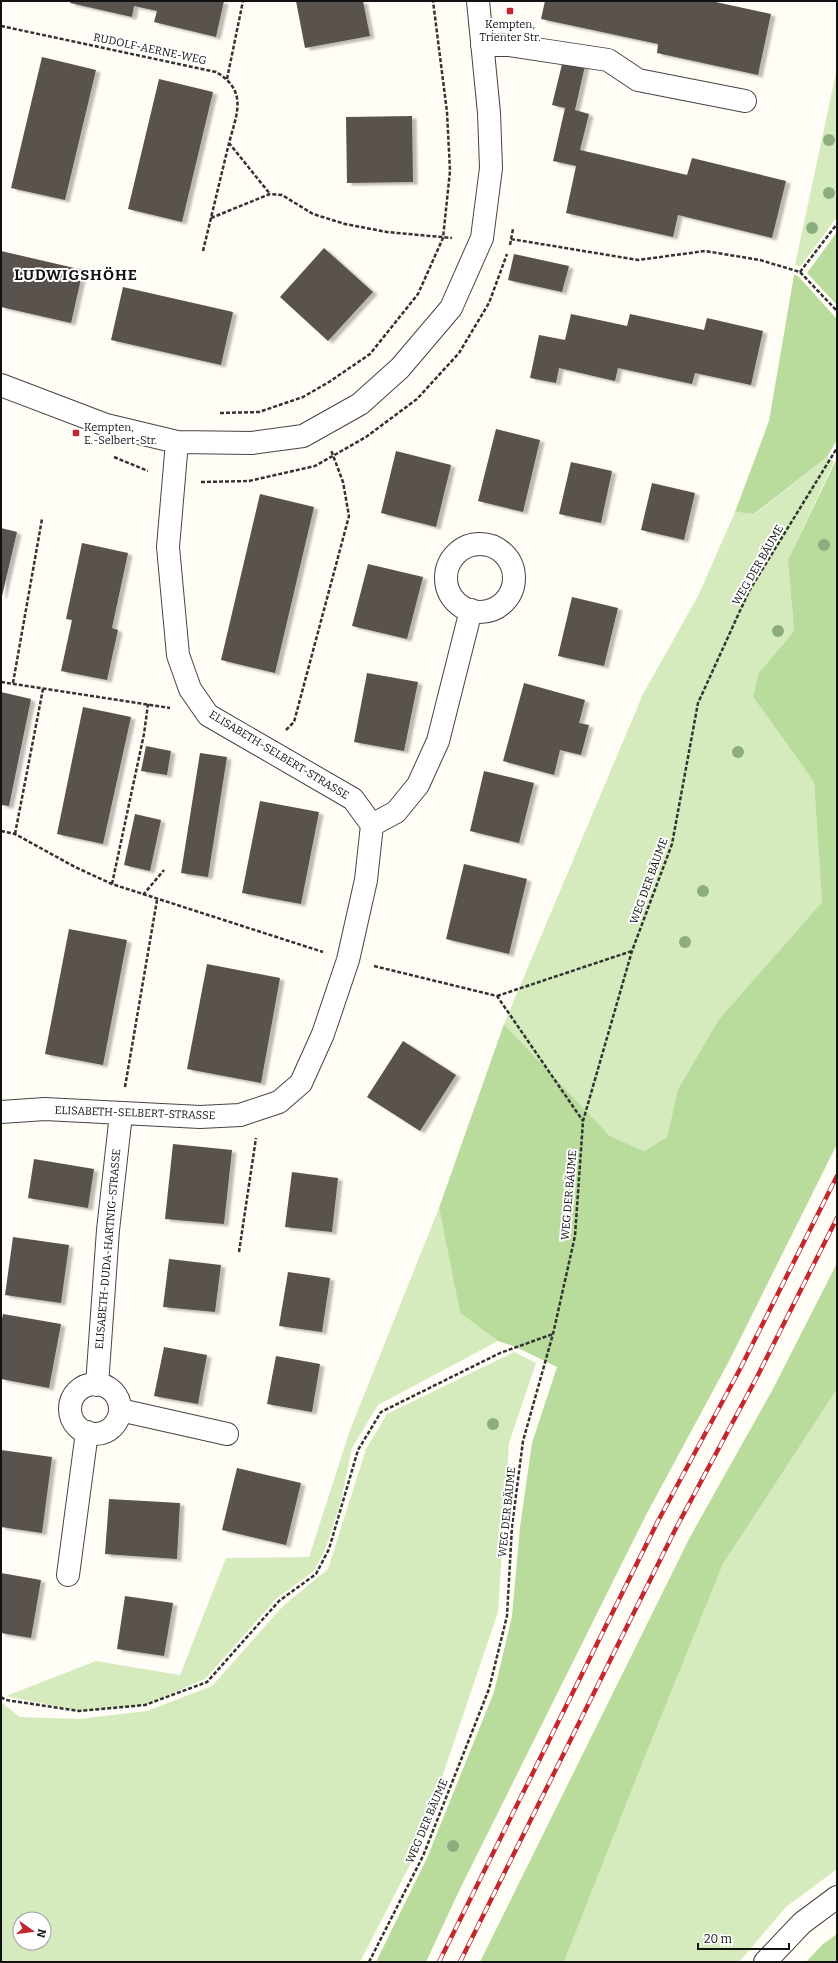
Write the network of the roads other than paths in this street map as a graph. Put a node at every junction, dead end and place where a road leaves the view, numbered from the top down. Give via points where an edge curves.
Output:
1 (478, 1) edge
2 (482, 44) junction
3 (745, 101) dead end
4 (1, 385) edge
5 (177, 442) junction
6 (471, 610) dead end
7 (372, 826) junction
8 (1, 1112) edge
9 (121, 1114) junction
10 (97, 1384) junction
11 (120, 1410) junction
12 (87, 1432) junction
13 (227, 1434) dead end
14 (68, 1575) dead end
15 (837, 1898) edge
16 (765, 1962) edge

1 - 2 street
2 - 3 street via 509,45 608,60 638,80
2 - 5 street via 491,168 482,238 451,308 400,368 360,404 303,436 252,443
4 - 5 street via 106,425
5 - 7 street, ELISABETH-SELBERT-STRASSE via 168,547 178,655 190,689 208,715 353,799
6 - 7 street via 438,741 418,785 396,812
7 - 9 street, ELISABETH-SELBERT-STRASSE via 366,880 348,960 324,1034 301,1083 279,1102 240,1115 200,1117
8 - 9 street, ELISABETH-SELBERT-STRASSE via 45,1109
9 - 10 street, ELISABETH-DUDA-HARTNIG-STRASSE via 108,1230
10 - 11 street via 111,1390 119,1402
10 - 12 street via 82,1388 72,1401 72,1418 76,1425
11 - 12 street via 119,1418 110,1429 102,1433
11 - 13 street
12 - 14 street
15 - 16 street via 802,1923

